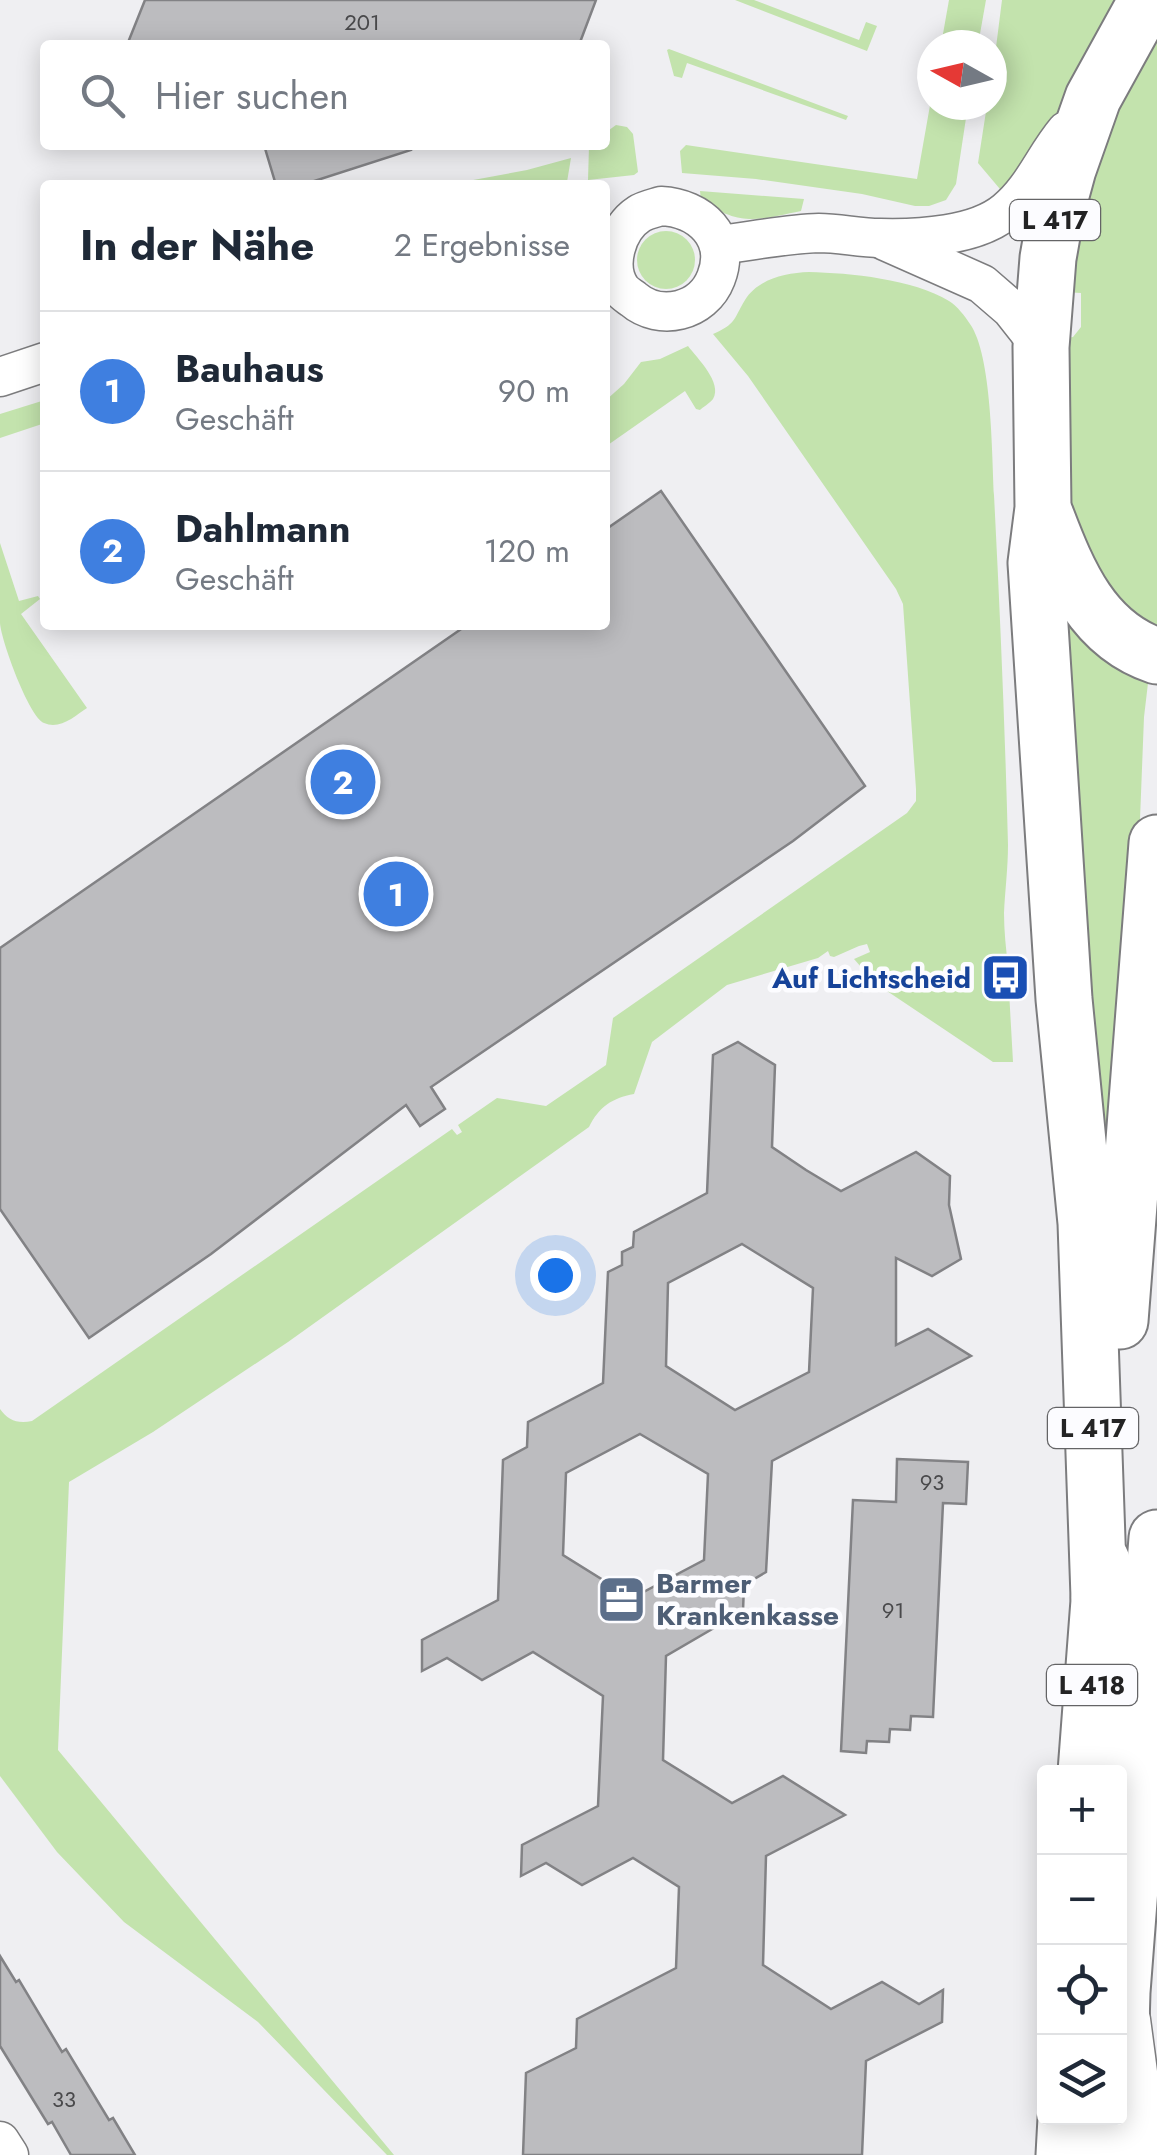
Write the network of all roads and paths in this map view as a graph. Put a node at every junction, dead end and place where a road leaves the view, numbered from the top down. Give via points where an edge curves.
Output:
1 (1146, 1) edge
2 (1093, 98) junction
3 (878, 238) junction
4 (719, 244) junction
5 (610, 250) edge
6 (1041, 347) junction
7 (40, 364) edge
8 (0, 377) edge
9 (1043, 508) junction
10 (1157, 656) edge
11 (1157, 843) edge
12 (1157, 1538) edge
13 (1099, 1597) junction
14 (1087, 1765) edge
15 (1126, 1945) edge
16 (1127, 2029) edge
17 (1066, 2125) edge
18 (1117, 2125) edge
19 (0, 2141) edge
20 (10, 2155) edge
21 (1064, 2155) edge
22 (1116, 2155) edge
23 (1144, 2155) edge

1 - 2 highway, L 417
2 - 3 street via 1022,196 998,217 967,231
2 - 6 highway, L 417 via 1056,213
3 - 4 street via 818,234
3 - 6 street via 982,284
4 - 5 street via 695,214 662,206 640,213
4 - 5 street via 717,277 708,293 677,312 639,305 621,289
6 - 9 highway, L 417
7 - 8 street
9 - 10 highway, L 417 via 1074,584 1094,612 1123,640
9 - 13 highway, L 417 via 1036,563 1062,980 1086,1223
11 - 13 highway, L 418
12 - 15 highway, L 418
13 - 14 highway, L 418
16 - 23 main road
17 - 21 highway
18 - 22 highway
19 - 20 street

